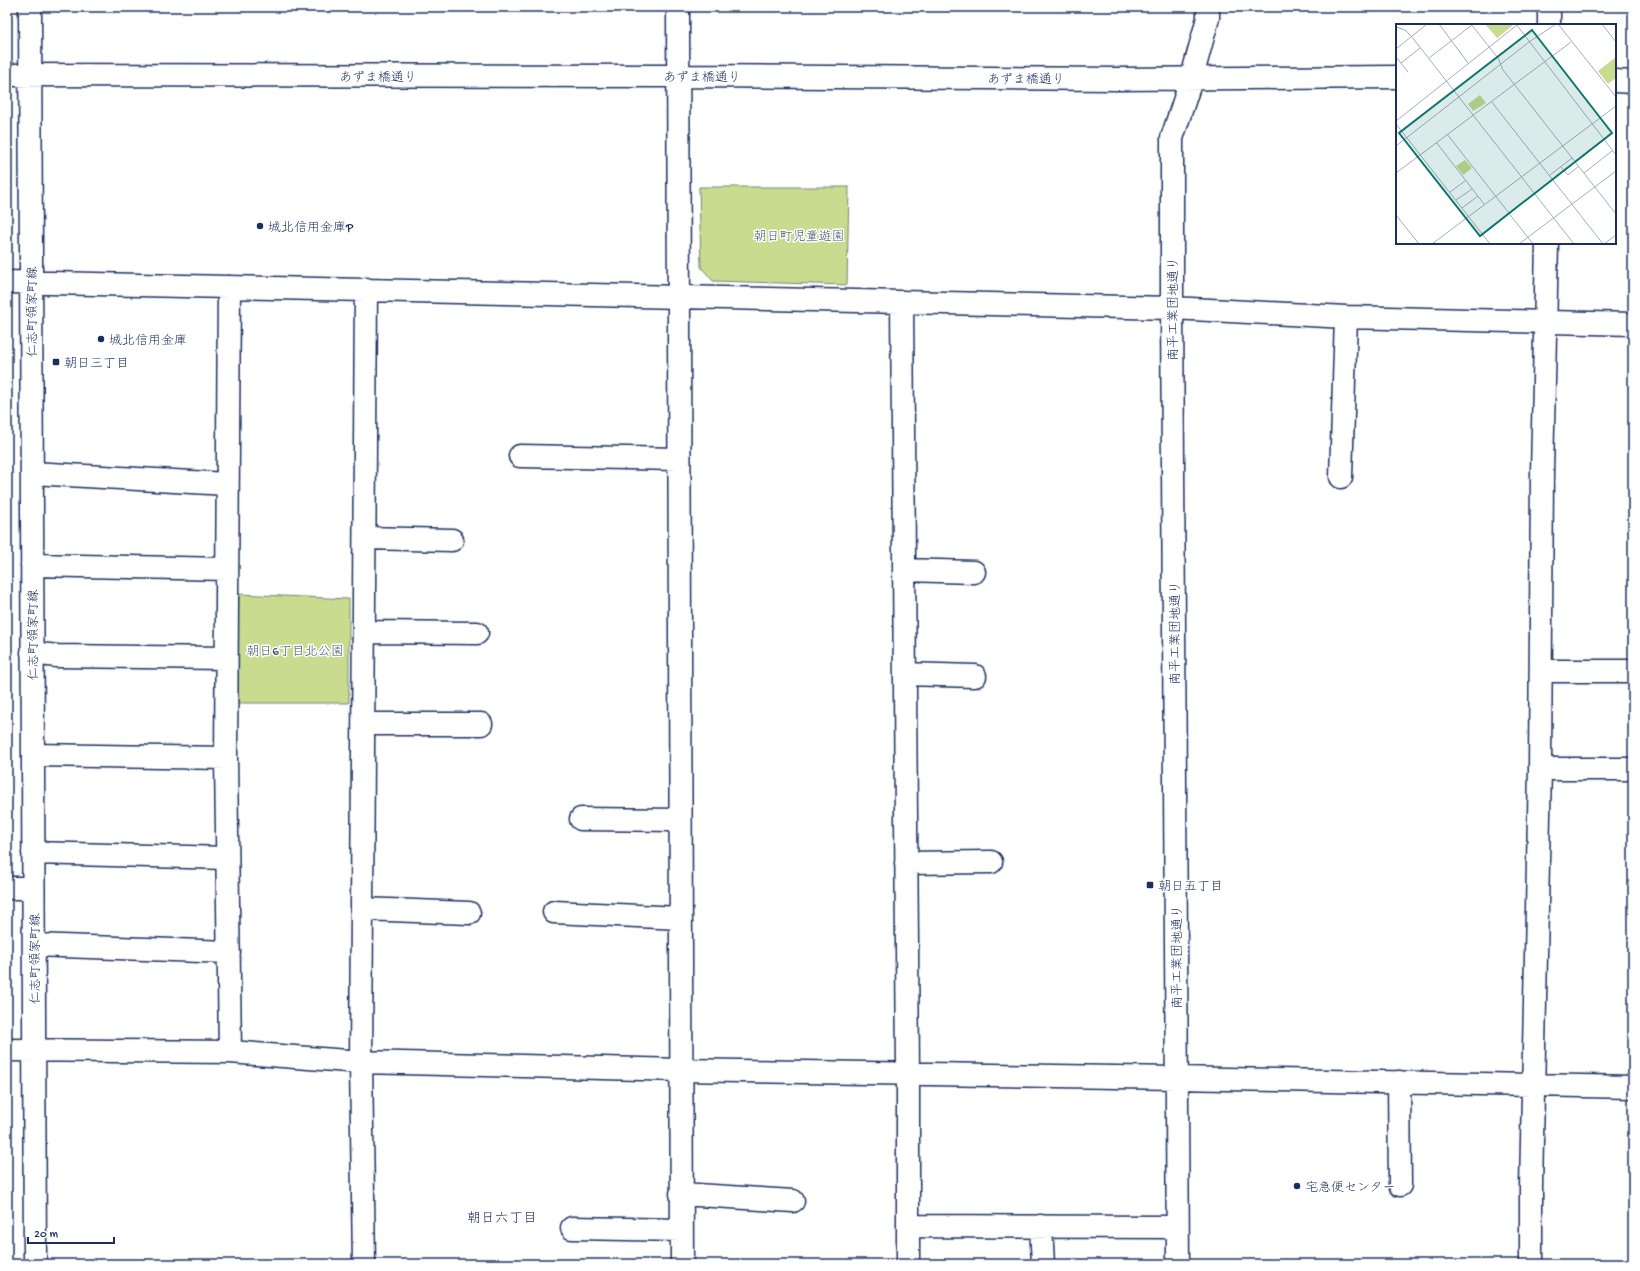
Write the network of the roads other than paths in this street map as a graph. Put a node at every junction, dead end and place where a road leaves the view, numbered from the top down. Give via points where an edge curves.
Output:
1 (30, 7) edge
2 (678, 7) edge
3 (1208, 7) edge
4 (1549, 7) edge
5 (1549, 24) edge
6 (7, 75) edge
7 (30, 75) junction
8 (678, 76) junction
9 (1396, 77) edge
10 (1192, 78) junction
11 (1616, 81) edge
12 (1633, 82) edge
13 (1547, 244) edge
14 (7, 282) edge
15 (31, 282) junction
16 (229, 287) junction
17 (366, 289) junction
18 (678, 298) junction
19 (902, 302) junction
20 (1172, 308) junction
21 (1346, 317) junction
22 (1546, 323) junction
23 (1633, 324) edge
24 (520, 456) dead end
25 (679, 459) junction
26 (32, 473) junction
27 (1341, 477) dead end
28 (227, 484) junction
29 (365, 538) junction
30 (452, 540) dead end
31 (32, 565) junction
32 (227, 569) junction
33 (904, 570) junction
34 (974, 572) dead end
35 (364, 632) junction
36 (477, 633) dead end
37 (32, 653) junction
38 (226, 658) junction
39 (1541, 671) junction
40 (1633, 672) edge
41 (905, 674) junction
42 (975, 676) dead end
43 (364, 724) junction
44 (481, 724) dead end
45 (33, 755) junction
46 (226, 758) junction
47 (1540, 769) junction
48 (1633, 769) edge
49 (581, 819) dead end
50 (680, 820) junction
51 (33, 853) junction
52 (227, 858) junction
53 (991, 862) dead end
54 (906, 863) junction
55 (7, 888) edge
56 (33, 888) junction
57 (362, 909) junction
58 (469, 912) dead end
59 (554, 912) dead end
60 (680, 918) junction
61 (34, 945) junction
62 (229, 952) junction
63 (7, 1050) edge
64 (34, 1050) junction
65 (230, 1052) junction
66 (361, 1062) junction
67 (681, 1070) junction
68 (908, 1074) junction
69 (1176, 1078) junction
70 (1399, 1082) junction
71 (1534, 1086) junction
72 (1633, 1087) edge
73 (1400, 1185) dead end
74 (681, 1194) junction
75 (793, 1201) dead end
76 (908, 1226) junction
77 (1041, 1226) junction
78 (1177, 1227) junction
79 (572, 1228) dead end
80 (681, 1230) junction
81 (35, 1264) edge
82 (364, 1264) edge
83 (682, 1264) edge
84 (908, 1264) edge
85 (1043, 1264) edge
86 (1178, 1264) edge
87 (1531, 1264) edge

1 - 7 street, 仁志町領家町線
2 - 8 street
3 - 10 street, 南平工業団地通り via 1208,18
4 - 5 street
6 - 7 street, あずま橋通り
7 - 8 street, あずま橋通り
7 - 15 street, 仁志町領家町線
8 - 10 street, あずま橋通り
8 - 18 street
9 - 10 street, あずま橋通り
10 - 20 street, 南平工業団地通り via 1172,138
11 - 12 street
13 - 22 street
14 - 15 street
15 - 16 street
15 - 26 street, 仁志町領家町線
16 - 17 street
16 - 28 street
17 - 18 street
17 - 29 street
18 - 19 street
18 - 25 street
19 - 20 street
19 - 33 street
20 - 21 street
20 - 69 street, 南平工業団地通り
21 - 22 street
21 - 27 street
22 - 23 street
22 - 39 street
24 - 25 street
25 - 50 street
26 - 28 street
26 - 31 street, 仁志町領家町線
28 - 32 street
29 - 30 street
29 - 35 street
31 - 32 street
31 - 37 street, 仁志町領家町線
32 - 38 street
33 - 34 street
33 - 41 street
35 - 36 street
35 - 43 street
37 - 38 street via 57,656
37 - 45 street, 仁志町領家町線
38 - 46 street
39 - 40 street
39 - 47 street
41 - 42 street
41 - 54 street
43 - 44 street
43 - 57 street
45 - 46 street
45 - 51 street, 仁志町領家町線
46 - 52 street
47 - 48 street
47 - 71 street
49 - 50 street
50 - 60 street
51 - 52 street
51 - 56 street, 仁志町領家町線
52 - 62 street
53 - 54 street
54 - 68 street
55 - 56 street
56 - 61 street, 仁志町領家町線
57 - 58 street
57 - 66 street
59 - 60 street
60 - 67 street
61 - 62 street
61 - 64 street, 仁志町領家町線
62 - 65 street
63 - 64 street
64 - 65 street
64 - 81 street, 仁志町領家町線
65 - 66 street
66 - 67 street
66 - 82 street
67 - 68 street
67 - 74 street
68 - 69 street
68 - 76 street
69 - 70 street
69 - 78 street, 南平工業団地通り
70 - 71 street
70 - 73 street
71 - 72 street
71 - 87 street
74 - 75 street
74 - 80 street
76 - 77 street
76 - 84 street
77 - 78 street
77 - 85 street
78 - 86 street, 南平工業団地通り
79 - 80 street
80 - 83 street

